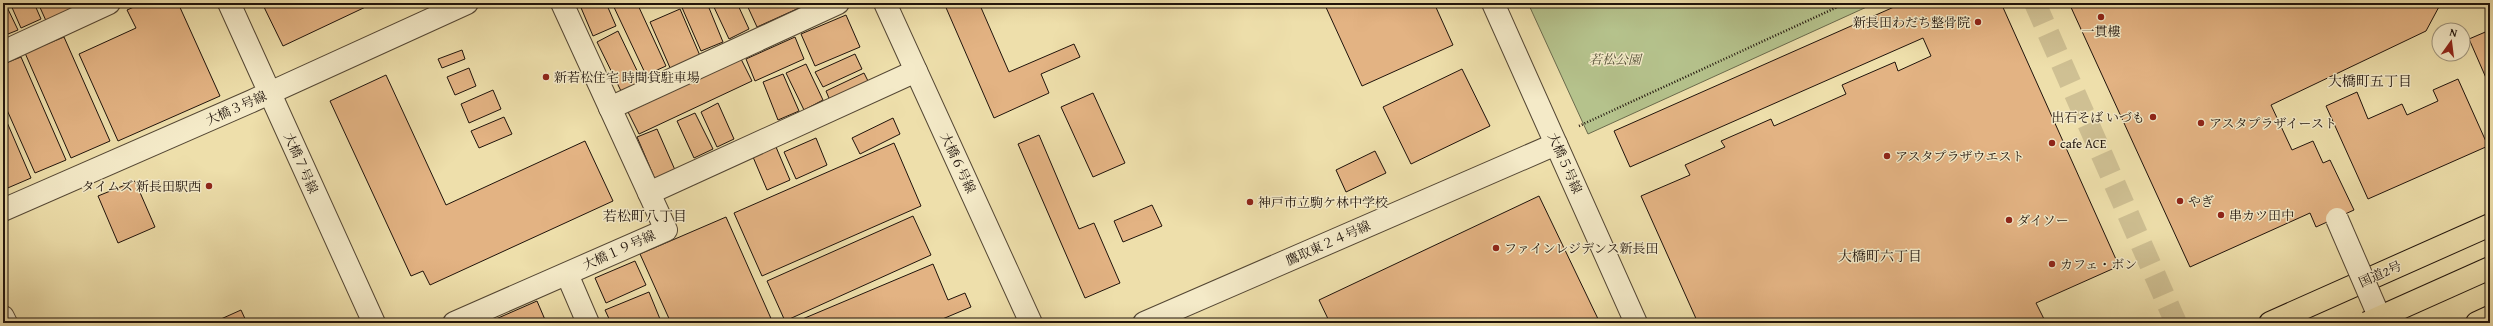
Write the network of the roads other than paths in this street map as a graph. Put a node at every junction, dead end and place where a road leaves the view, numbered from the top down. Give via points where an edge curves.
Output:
1 (109, 3) edge
2 (229, 3) edge
3 (467, 3) edge
4 (562, 3) edge
5 (838, 3) edge
6 (885, 3) edge
7 (1493, 3) edge
8 (3, 52) edge
9 (916, 71) junction
10 (269, 93) junction
11 (610, 108) junction
12 (1556, 144) junction
13 (649, 193) junction
14 (3, 210) edge
15 (2337, 218) dead end
16 (2490, 225) edge
17 (2490, 268) edge
18 (567, 274) junction
19 (3, 317) edge
20 (2490, 317) edge
21 (6, 323) edge
22 (374, 323) edge
23 (454, 323) edge
24 (588, 323) edge
25 (1031, 323) edge
26 (1144, 323) edge
27 (1636, 323) edge
28 (2270, 323) edge
29 (2367, 323) edge
30 (2382, 323) edge
31 (2477, 323) edge

1 - 8 street
2 - 10 street, 大橋７号線
3 - 10 street, 大橋３号線
4 - 11 street, 大橋１９号線
5 - 11 street
6 - 9 street, 大橋６号線
7 - 12 street, 大橋５号線
9 - 13 street
9 - 25 street, 大橋６号線
10 - 14 street, 大橋３号線
10 - 22 street, 大橋７号線
11 - 13 street, 大橋１９号線
12 - 26 street, 鷹取東２４号線
12 - 27 street, 大橋５号線
13 - 18 street, 大橋１９号線 via 666,230
15 - 30 street, bridge
16 - 28 highway, 国道2号
17 - 29 highway, bridge
18 - 23 street, 大橋１９号線
18 - 24 street
19 - 21 street
20 - 31 highway

